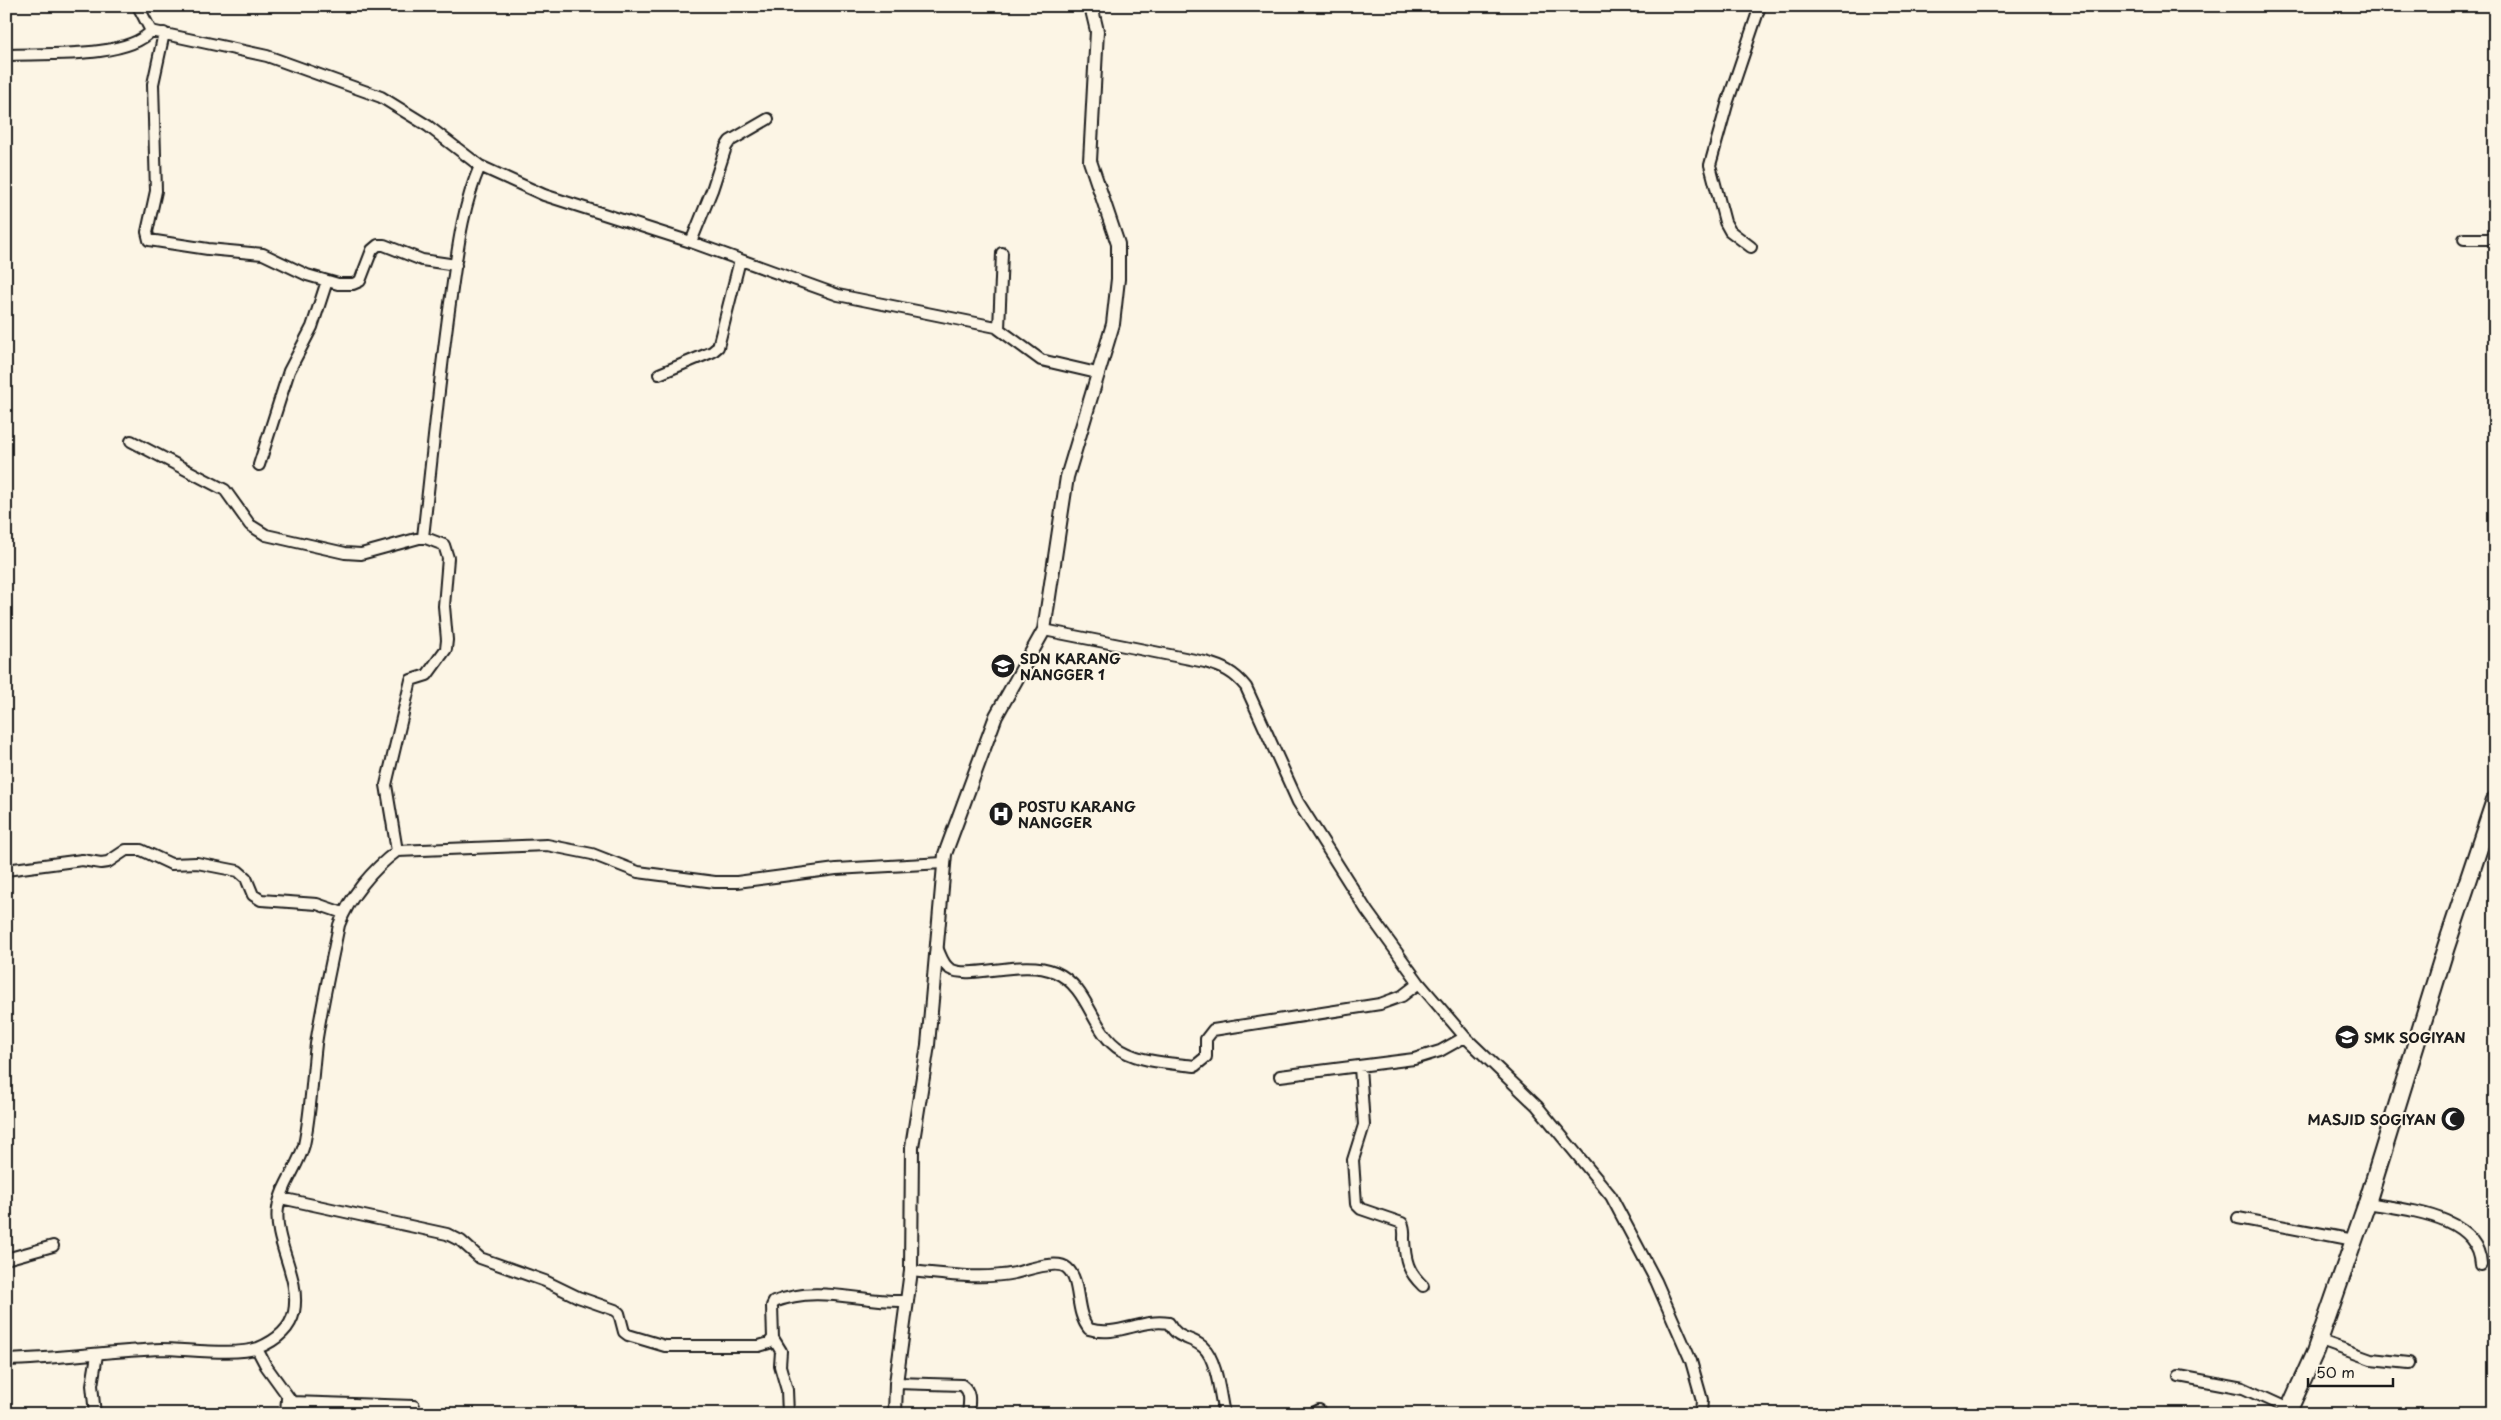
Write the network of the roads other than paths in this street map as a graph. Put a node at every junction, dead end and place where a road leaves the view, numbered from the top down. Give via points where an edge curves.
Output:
1 (138, 6) edge
2 (1091, 6) edge
3 (1760, 6) edge
4 (151, 31) junction
5 (164, 33) junction
6 (6, 55) edge
7 (768, 119) dead end
8 (480, 166) junction
9 (2464, 239) dead end
10 (2495, 239) edge
11 (691, 242) junction
12 (1752, 248) dead end
13 (1002, 254) dead end
14 (740, 260) junction
15 (456, 265) junction
16 (327, 281) junction
17 (999, 329) junction
18 (1098, 373) junction
19 (659, 374) dead end
20 (131, 441) dead end
21 (259, 465) dead end
22 (423, 537) junction
23 (1044, 630) junction
24 (2495, 800) edge
25 (396, 851) junction
26 (943, 863) junction
27 (6, 870) edge
28 (344, 913) junction
29 (938, 950) junction
30 (1419, 983) junction
31 (1465, 1038) junction
32 (1360, 1067) junction
33 (1280, 1076) dead end
34 (281, 1198) junction
35 (2367, 1203) junction
36 (2238, 1218) dead end
37 (2354, 1240) junction
38 (53, 1246) dead end
39 (6, 1259) edge
40 (2481, 1266) dead end
41 (910, 1271) junction
42 (1423, 1286) dead end
43 (906, 1301) junction
44 (773, 1338) junction
45 (2318, 1340) junction
46 (257, 1348) junction
47 (98, 1355) junction
48 (6, 1360) edge
49 (2409, 1363) dead end
50 (2179, 1376) dead end
51 (896, 1383) junction
52 (287, 1398) junction
53 (414, 1406) dead end
54 (2288, 1411) edge
55 (95, 1414) edge
56 (286, 1414) edge
57 (788, 1414) edge
58 (895, 1414) edge
59 (968, 1414) edge
60 (1224, 1414) edge
61 (1702, 1414) edge

1 - 4 street
2 - 18 street via 1097,31 1090,161 1117,236 1119,261 1113,324
3 - 12 street via 1710,165 1725,222 1730,231
4 - 5 street
4 - 6 street via 135,44 109,51
5 - 8 street via 275,58 380,97 428,126
5 - 16 street via 154,84 156,191 147,238 156,242 263,254 292,270
7 - 11 street via 726,147 710,198
8 - 11 street via 544,195
8 - 15 street via 464,213
9 - 10 street
11 - 14 street
13 - 17 street
14 - 17 street via 838,295
14 - 19 street via 718,347
15 - 16 street via 422,260 378,245 372,250 360,281 349,284
15 - 22 street via 440,376
16 - 21 street via 312,326 290,371
17 - 18 street via 1041,360
18 - 23 street via 1067,477
20 - 22 street via 225,490 250,525 266,535 361,554
22 - 25 street via 438,542 447,552 444,606 447,643 427,676 411,680 408,686 404,716 386,784
23 - 26 street via 996,716
23 - 30 street via 1205,662 1228,669 1238,676 1246,686 1298,802 1367,911
24 - 35 main road
25 - 26 street via 547,845 592,854 638,872 715,882
25 - 28 street via 374,871
26 - 29 street
27 - 28 street via 82,860 108,862 126,850 141,850 171,864 197,863 238,871 260,900 317,904
28 - 34 street via 316,1044 303,1147
29 - 30 street via 945,965 958,972 1032,966 1057,973 1075,986 1102,1029 1121,1050 1143,1060 1196,1066 1204,1060 1206,1038 1213,1030 1380,1004 1402,996
29 - 41 street via 928,1045 912,1146
30 - 31 street
31 - 32 street via 1440,1051 1414,1059
31 - 61 street via 1537,1106 1611,1196 1656,1281 1691,1361 1702,1400
32 - 33 street
32 - 42 street via 1364,1125 1353,1160 1356,1204 1361,1209 1402,1224 1406,1266
34 - 44 street via 447,1234 461,1241 480,1258 615,1310 624,1332 649,1342 665,1346 751,1347 769,1343
34 - 46 street via 279,1222 292,1284 294,1313 281,1336
35 - 37 main road
35 - 40 street via 2413,1209 2458,1228 2476,1245
36 - 37 street
37 - 45 main road
38 - 39 street
41 - 43 street
41 - 60 street via 1001,1275 1060,1264 1073,1278 1080,1314 1089,1329 1108,1333 1169,1322 1181,1337 1201,1344 1212,1361
43 - 44 street via 886,1302 814,1292 785,1298 772,1306
43 - 51 street
44 - 57 street via 781,1351 780,1366 787,1390
45 - 49 street via 2371,1359
45 - 54 main road
46 - 47 street
46 - 52 street
47 - 48 street
47 - 55 street via 92,1385
50 - 54 street via 2244,1388
51 - 58 street
51 - 59 street via 967,1388
52 - 53 street via 292,1402 314,1404
52 - 56 street

